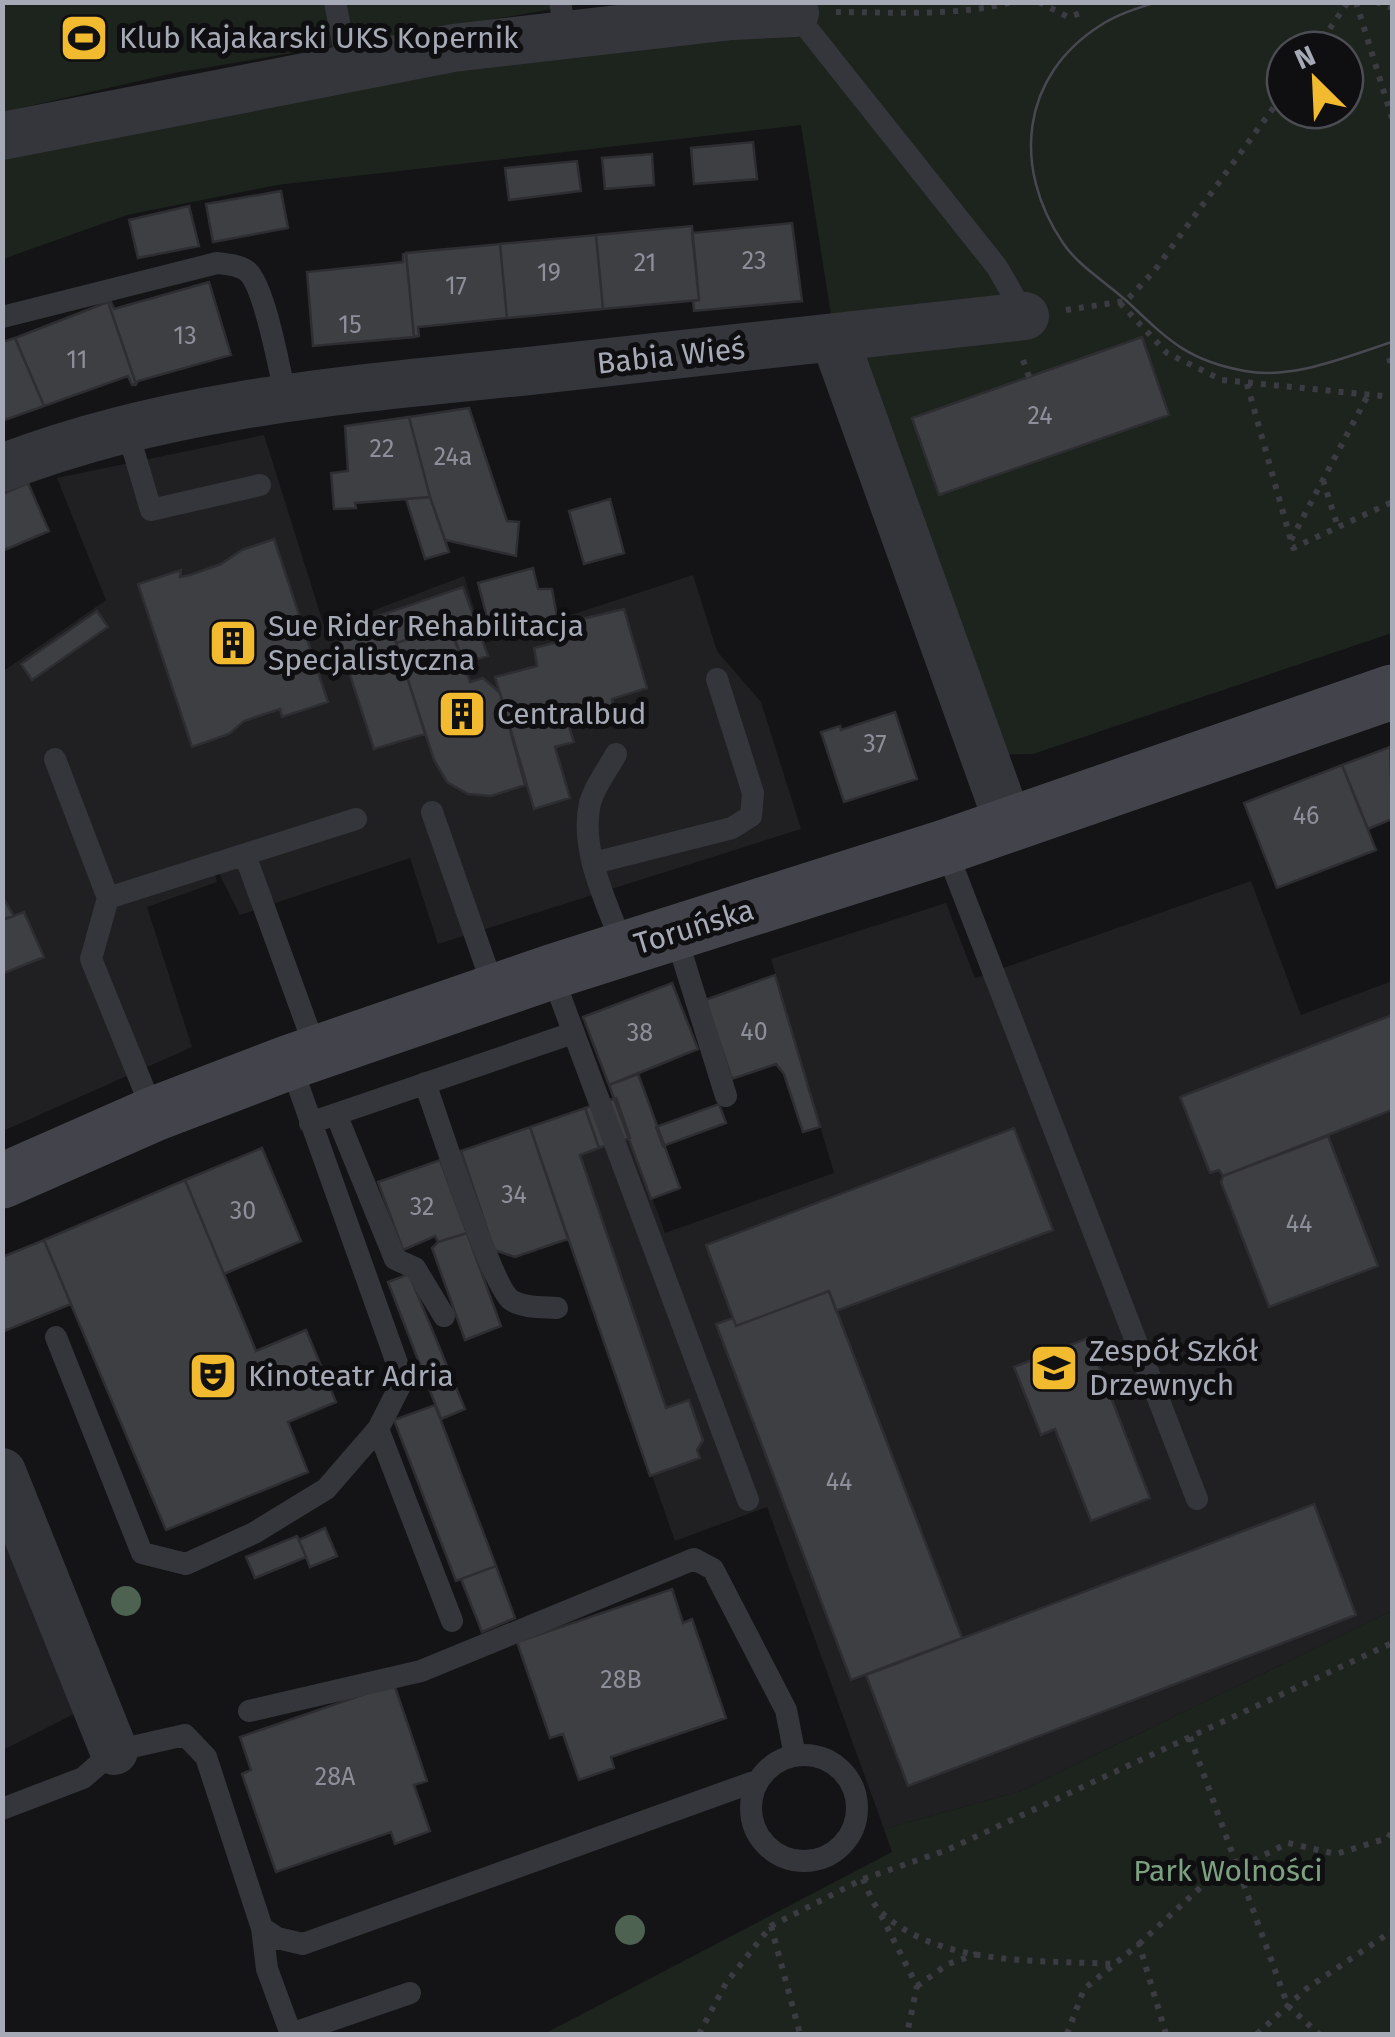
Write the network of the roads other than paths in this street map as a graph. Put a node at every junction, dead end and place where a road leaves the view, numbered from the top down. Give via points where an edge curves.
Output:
1 (335, 2) edge
2 (798, 8) edge
3 (563, 20) edge
4 (348, 68) junction
5 (2, 136) edge
6 (1024, 316) joint
7 (2, 317) edge
8 (835, 340) junction
9 (286, 398) junction
10 (127, 429) junction
11 (2, 468) edge
12 (260, 485) dead end
13 (716, 680) dead end
14 (1392, 692) edge
15 (616, 754) dead end
16 (55, 759) dead end
17 (432, 812) dead end
18 (356, 818) dead end
19 (1008, 825) junction
20 (945, 846) junction
21 (245, 855) junction
22 (594, 863) junction
23 (108, 898) junction
24 (676, 933) junction
25 (624, 949) junction
26 (551, 972) junction
27 (495, 992) junction
28 (573, 1033) junction
29 (304, 1058) junction
30 (426, 1083) junction
31 (726, 1096) dead end
32 (154, 1114) junction
33 (336, 1114) junction
34 (310, 1123) junction
35 (2, 1181) edge
36 (557, 1308) dead end
37 (444, 1316) dead end
38 (56, 1338) dead end
39 (378, 1429) junction
40 (2, 1472) edge
41 (1197, 1498) dead end
42 (748, 1500) dead end
43 (452, 1621) dead end
44 (249, 1711) dead end
45 (114, 1751) junction
46 (794, 1756) junction
47 (759, 1780) junction
48 (2, 1809) edge
49 (262, 1928) junction
50 (410, 1993) dead end

1 - 4 lane
2 - 3 street
2 - 6 lane via 998,267
3 - 4 street
4 - 5 street
6 - 8 street, Babia Wieś
7 - 9 lane via 231,264 254,279
8 - 9 street, Babia Wieś
8 - 19 street
9 - 10 street, Babia Wieś
10 - 11 street, Babia Wieś
10 - 12 lane via 151,510
13 - 22 lane via 753,793 751,816 732,828
14 - 19 street, Toruńska
15 - 22 lane via 591,800
16 - 23 lane
17 - 27 lane
18 - 21 lane
19 - 20 street, Toruńska
20 - 24 street, Toruńska
20 - 41 lane
21 - 23 lane
21 - 29 lane
22 - 25 lane
23 - 32 lane via 91,960
24 - 25 street, Toruńska
24 - 31 lane
25 - 26 street, Toruńska
26 - 27 street, Toruńska
26 - 28 lane
27 - 29 street, Toruńska
28 - 30 lane
28 - 42 lane
29 - 32 street, Toruńska
29 - 34 lane
30 - 33 lane
30 - 36 lane via 508,1298
32 - 35 street, Toruńska
33 - 34 lane
33 - 37 lane via 394,1259 414,1268
34 - 39 lane via 402,1380
38 - 39 lane via 142,1553 186,1564 254,1533 326,1489
39 - 43 lane
40 - 45 street
44 - 46 lane via 420,1670 694,1560 713,1568 786,1710
45 - 48 lane via 83,1778
45 - 49 lane via 186,1736 206,1757
46 - 47 lane
46 - 47 lane via 830,1762 854,1788 855,1824 834,1852 800,1861 767,1846 752,1815
47 - 49 lane via 302,1944
49 - 50 lane via 267,1969 291,2034

